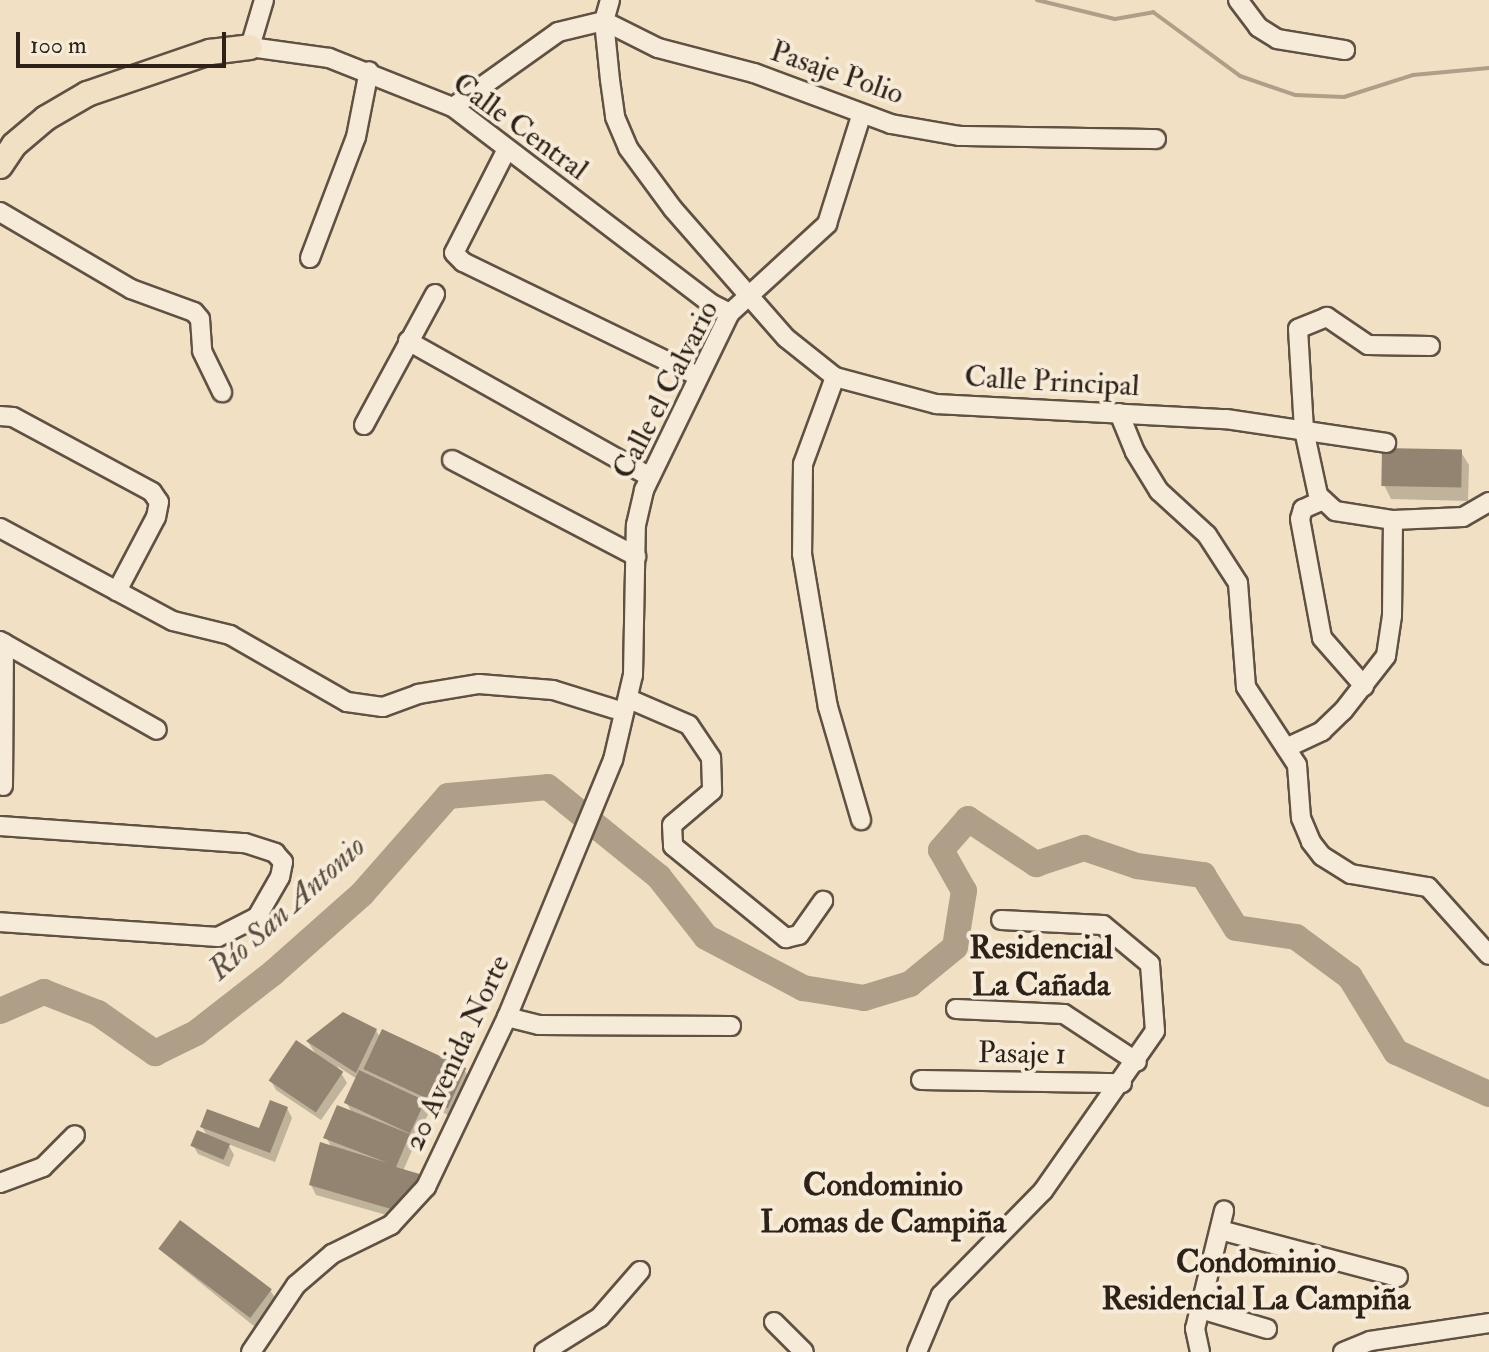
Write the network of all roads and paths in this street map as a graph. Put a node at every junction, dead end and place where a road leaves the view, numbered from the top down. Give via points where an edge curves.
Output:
1 (264, 0) edge
2 (610, 0) edge
3 (1238, 0) edge
4 (604, 21) junction
5 (250, 47) junction
6 (1345, 50) dead end
7 (369, 71) junction
8 (453, 107) junction
9 (861, 116) junction
10 (1156, 139) dead end
11 (506, 151) junction
12 (0, 166) edge
13 (0, 212) edge
14 (310, 258) dead end
15 (435, 294) dead end
16 (750, 295) junction
17 (730, 313) junction
18 (408, 341) junction
19 (1430, 346) dead end
20 (698, 376) junction
21 (835, 377) junction
22 (222, 392) dead end
23 (1119, 413) junction
24 (0, 416) edge
25 (364, 425) dead end
26 (1304, 430) junction
27 (1386, 443) dead end
28 (452, 460) dead end
29 (649, 476) junction
30 (1321, 501) junction
31 (1489, 502) edge
32 (1393, 520) junction
33 (0, 528) edge
34 (636, 556) junction
35 (117, 591) junction
36 (2, 642) edge
37 (1364, 686) junction
38 (623, 707) junction
39 (157, 730) dead end
40 (1286, 748) junction
41 (3, 786) dead end
42 (861, 820) dead end
43 (0, 826) edge
44 (823, 901) dead end
45 (1001, 920) dead end
46 (0, 922) edge
47 (1489, 955) edge
48 (956, 1009) dead end
49 (507, 1017) junction
50 (731, 1026) dead end
51 (1137, 1062) junction
52 (921, 1080) dead end
53 (1122, 1083) junction
54 (75, 1135) dead end
55 (0, 1183) edge
56 (1224, 1211) dead end
57 (1220, 1230) junction
58 (640, 1271) dead end
59 (1398, 1277) dead end
60 (1200, 1309) junction
61 (774, 1322) dead end
62 (1489, 1323) edge
63 (1267, 1329) dead end
64 (251, 1352) edge
65 (544, 1352) edge
66 (804, 1352) edge
67 (917, 1352) edge
68 (1200, 1352) edge
69 (1343, 1352) edge

1 - 5 street
2 - 4 street, Calle el Calvario
3 - 6 street via 1258,27 1277,39
4 - 8 street via 558,32
4 - 9 street, Pasaje Polio via 658,48 754,73
4 - 16 street, Calle el Calvario via 615,117 628,148 673,209
5 - 7 street, Calle Central via 294,50
5 - 12 main road via 210,52 87,94 46,118 14,145
7 - 8 street, Calle Central
7 - 14 street via 356,137
8 - 11 street, Calle Central
9 - 10 street, Pasaje Polio via 959,136
9 - 16 street via 827,224
11 - 17 street, Calle Central
11 - 20 street via 454,253
13 - 22 street via 131,289 198,316 202,351
15 - 18 street
16 - 17 street, Calle el Calvario
16 - 21 street, Calle Principal via 786,338
17 - 20 street, Calle el Calvario
18 - 25 street
18 - 29 street
19 - 26 street via 1368,345 1327,317 1298,329
20 - 29 street, Calle el Calvario
21 - 23 street, Calle Principal via 936,404
21 - 42 street via 803,464 802,554 828,707
23 - 26 street, Calle Principal
23 - 40 street via 1159,491 1207,535 1238,583 1246,687
24 - 35 street via 13,417 152,492 159,502
26 - 27 street, Calle Principal
26 - 30 street
28 - 34 street
29 - 34 street, Calle el Calvario via 639,507
30 - 32 street via 1335,511
30 - 37 street via 1303,509 1300,519 1322,638
31 - 32 street via 1456,518
32 - 37 street via 1390,648
33 - 35 street
34 - 38 street, Calle el Calvario
35 - 38 street via 173,621 230,635 347,702 383,707 418,694 479,684 553,690
36 - 39 street
36 - 41 street
37 - 40 street via 1322,731
38 - 44 street via 689,725 711,758 712,791 672,825 673,846 782,936 799,935
38 - 49 street, 20 Avenida Norte via 578,851
40 - 47 street via 1299,774 1301,818 1322,856 1351,874 1428,887
43 - 46 street via 245,843 275,853 283,862 257,917 218,937
45 - 51 street via 1103,925 1145,955 1153,973 1155,1031
48 - 51 street via 1064,1014
49 - 50 street via 539,1025
49 - 64 street, 20 Avenida Norte via 426,1187 391,1225 332,1254 296,1285
51 - 53 street
52 - 53 street, Pasaje 1
53 - 67 street via 1043,1191 941,1295
54 - 55 street via 43,1167
56 - 57 street
57 - 59 street
57 - 60 street
58 - 65 street via 600,1317
60 - 63 street
60 - 68 street via 1195,1333
61 - 66 street
62 - 69 street via 1370,1341

